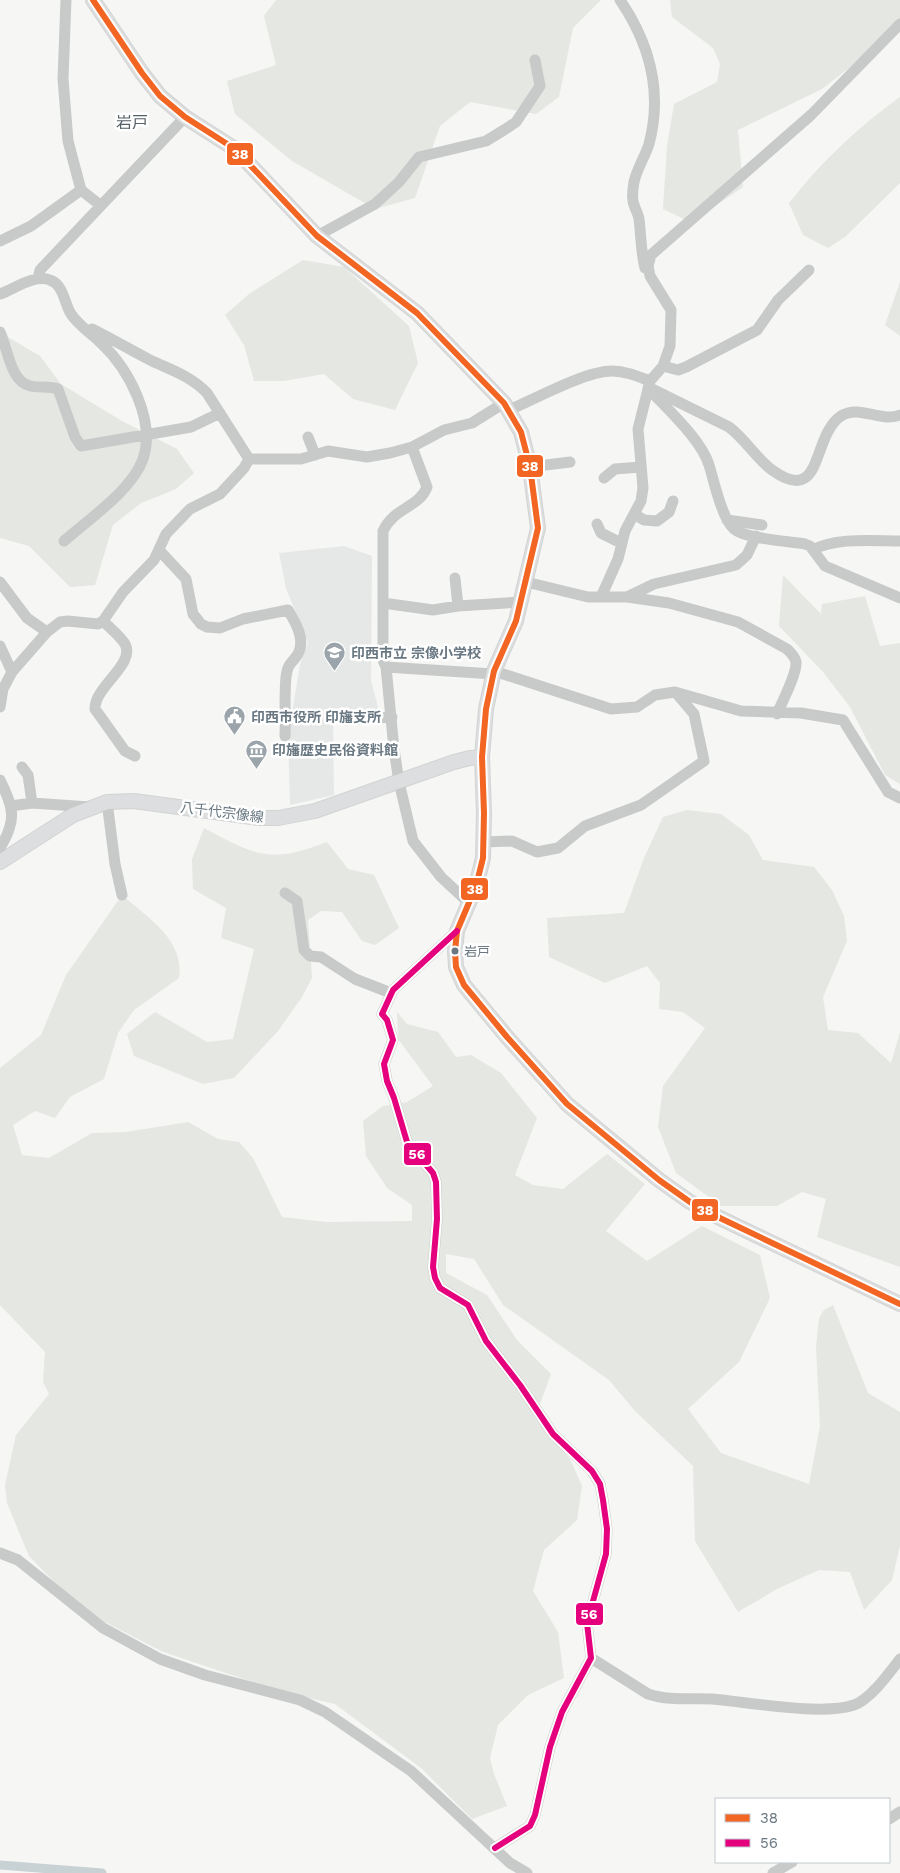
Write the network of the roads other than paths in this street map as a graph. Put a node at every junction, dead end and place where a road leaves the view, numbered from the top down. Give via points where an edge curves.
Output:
1 (66, 0) edge
2 (93, 0) edge
3 (620, 0) edge
4 (900, 24) edge
5 (536, 60) dead end
6 (185, 117) junction
7 (81, 190) junction
8 (100, 205) junction
9 (317, 236) junction
10 (0, 241) edge
11 (809, 270) dead end
12 (650, 276) junction
13 (38, 278) junction
14 (0, 294) edge
15 (77, 321) junction
16 (0, 332) edge
17 (663, 366) junction
18 (649, 384) junction
19 (507, 407) junction
20 (220, 413) junction
21 (900, 415) edge
22 (147, 436) junction
23 (308, 437) dead end
24 (412, 447) junction
25 (315, 455) junction
26 (249, 459) junction
27 (570, 462) dead end
28 (530, 467) junction
29 (641, 467) junction
30 (604, 478) dead end
31 (673, 501) dead end
32 (634, 514) junction
33 (727, 520) junction
34 (597, 524) dead end
35 (762, 526) dead end
36 (756, 536) junction
37 (64, 541) dead end
38 (900, 541) edge
39 (620, 543) junction
40 (159, 550) junction
41 (813, 550) junction
42 (455, 578) dead end
43 (0, 582) edge
44 (526, 582) junction
45 (601, 597) junction
46 (627, 597) junction
47 (900, 598) edge
48 (521, 602) junction
49 (383, 603) junction
50 (458, 606) junction
51 (103, 621) junction
52 (47, 632) junction
53 (0, 646) edge
54 (386, 667) junction
55 (12, 672) junction
56 (494, 672) junction
57 (674, 692) junction
58 (0, 707) edge
59 (776, 714) junction
60 (392, 717) junction
61 (346, 720) dead end
62 (285, 736) dead end
63 (135, 756) dead end
64 (482, 758) junction
65 (22, 767) dead end
66 (0, 780) edge
67 (399, 782) junction
68 (900, 798) edge
69 (32, 802) junction
70 (107, 802) junction
71 (12, 806) junction
72 (90, 808) junction
73 (484, 842) junction
74 (0, 848) edge
75 (0, 862) edge
76 (285, 893) dead end
77 (122, 895) dead end
78 (469, 902) junction
79 (457, 931) junction
80 (391, 993) junction
81 (900, 1304) edge
82 (0, 1553) edge
83 (591, 1658) junction
84 (900, 1659) edge
85 (495, 1848) junction
86 (790, 1863) edge
87 (527, 1873) edge
88 (773, 1873) edge

1 - 7 street via 63,79 68,141
2 - 6 main road via 142,73
3 - 12 street via 647,55 656,101 648,147 637,167 633,201 644,265
4 - 12 street via 811,115 676,235 657,248 648,266
5 - 9 street via 540,86 516,122 486,141 419,157 375,204
6 - 8 street
6 - 9 main road via 235,149
7 - 8 street
7 - 10 street via 31,226
8 - 13 street via 40,270
9 - 19 main road via 417,313
11 - 17 street via 778,300 756,330 686,367 678,370
12 - 17 street via 671,310 670,346
13 - 14 street
13 - 15 street via 57,284
15 - 20 street via 182,373 199,384
15 - 22 street via 115,358 133,390
16 - 22 street via 17,377 33,387 58,389 78,444 83,446
17 - 18 street
18 - 19 street via 625,372 610,371
18 - 21 street via 729,427 770,469 798,483 808,476 830,428 841,416 856,412 890,418
18 - 29 street via 638,429
18 - 33 street via 708,463
19 - 24 street via 444,430
19 - 28 main road via 521,432
20 - 22 street via 191,427
20 - 26 street
22 - 37 street via 136,474
23 - 25 street
24 - 25 street via 367,457 336,451
24 - 49 street via 427,486 420,499 393,515 383,531
25 - 26 street via 286,460
26 - 40 street via 220,494 190,509 166,534
27 - 28 street
28 - 44 main road via 538,528
29 - 30 street via 615,469
29 - 32 street via 643,488
31 - 32 street via 669,512 657,521 644,520
32 - 39 street
33 - 35 street
33 - 36 street via 738,532
34 - 39 street via 601,533
36 - 41 street via 805,544
36 - 46 street via 747,556 736,565 654,584
38 - 41 street via 864,540
39 - 45 street via 618,559
40 - 51 street
40 - 62 street via 186,579 193,614 201,624 220,628 243,619 288,610 299,630 300,645 289,663 286,679
41 - 47 street via 826,566
42 - 50 street
43 - 52 street via 27,618
44 - 45 street via 588,597
44 - 48 main road
45 - 46 street
46 - 59 street via 669,603 724,617 787,649 796,662
48 - 50 street
48 - 56 main road
49 - 50 street via 433,610
49 - 54 street via 383,660
51 - 52 street via 98,624 60,622
51 - 63 street via 125,644 127,651 122,665 97,696 95,709 125,751
52 - 55 street
53 - 55 street
54 - 56 street
54 - 60 street
55 - 58 street via 3,689
56 - 57 street via 611,709 637,707 655,695
56 - 64 main road via 486,709
57 - 59 street via 741,711
57 - 73 street via 694,714 704,761 641,805 585,826 558,848 537,852 512,840
59 - 68 street via 801,713 843,720 888,792
60 - 61 street
60 - 67 street
64 - 67 main road, 八千代宗像線 via 470,758
64 - 73 main road
65 - 69 street via 28,775
66 - 71 street
67 - 70 main road, 八千代宗像線 via 315,811 278,818 134,801
67 - 78 street via 413,841 441,877
69 - 71 street
69 - 72 street
70 - 72 main road, 八千代宗像線
70 - 77 street via 114,864
71 - 74 street via 9,833
72 - 75 main road, 八千代宗像線 via 73,815
73 - 78 main road via 480,870
76 - 80 street via 297,901 304,950 310,956 321,956 355,979
78 - 79 main road
79 - 80 street
79 - 81 main road via 455,959 464,985 539,1075 627,1155 690,1202
80 - 83 street via 382,1014 393,1040 384,1071 407,1142 433,1173 436,1182 435,1278 440,1288 468,1305 486,1341 553,1434 583,1461 600,1484 607,1529 606,1554 587,1623
82 - 85 street via 18,1560 103,1628 160,1660 300,1700 325,1712 411,1771
83 - 84 street via 658,1698 821,1708 856,1704
83 - 85 street via 562,1712 530,1826
85 - 87 street via 510,1863
86 - 88 street

